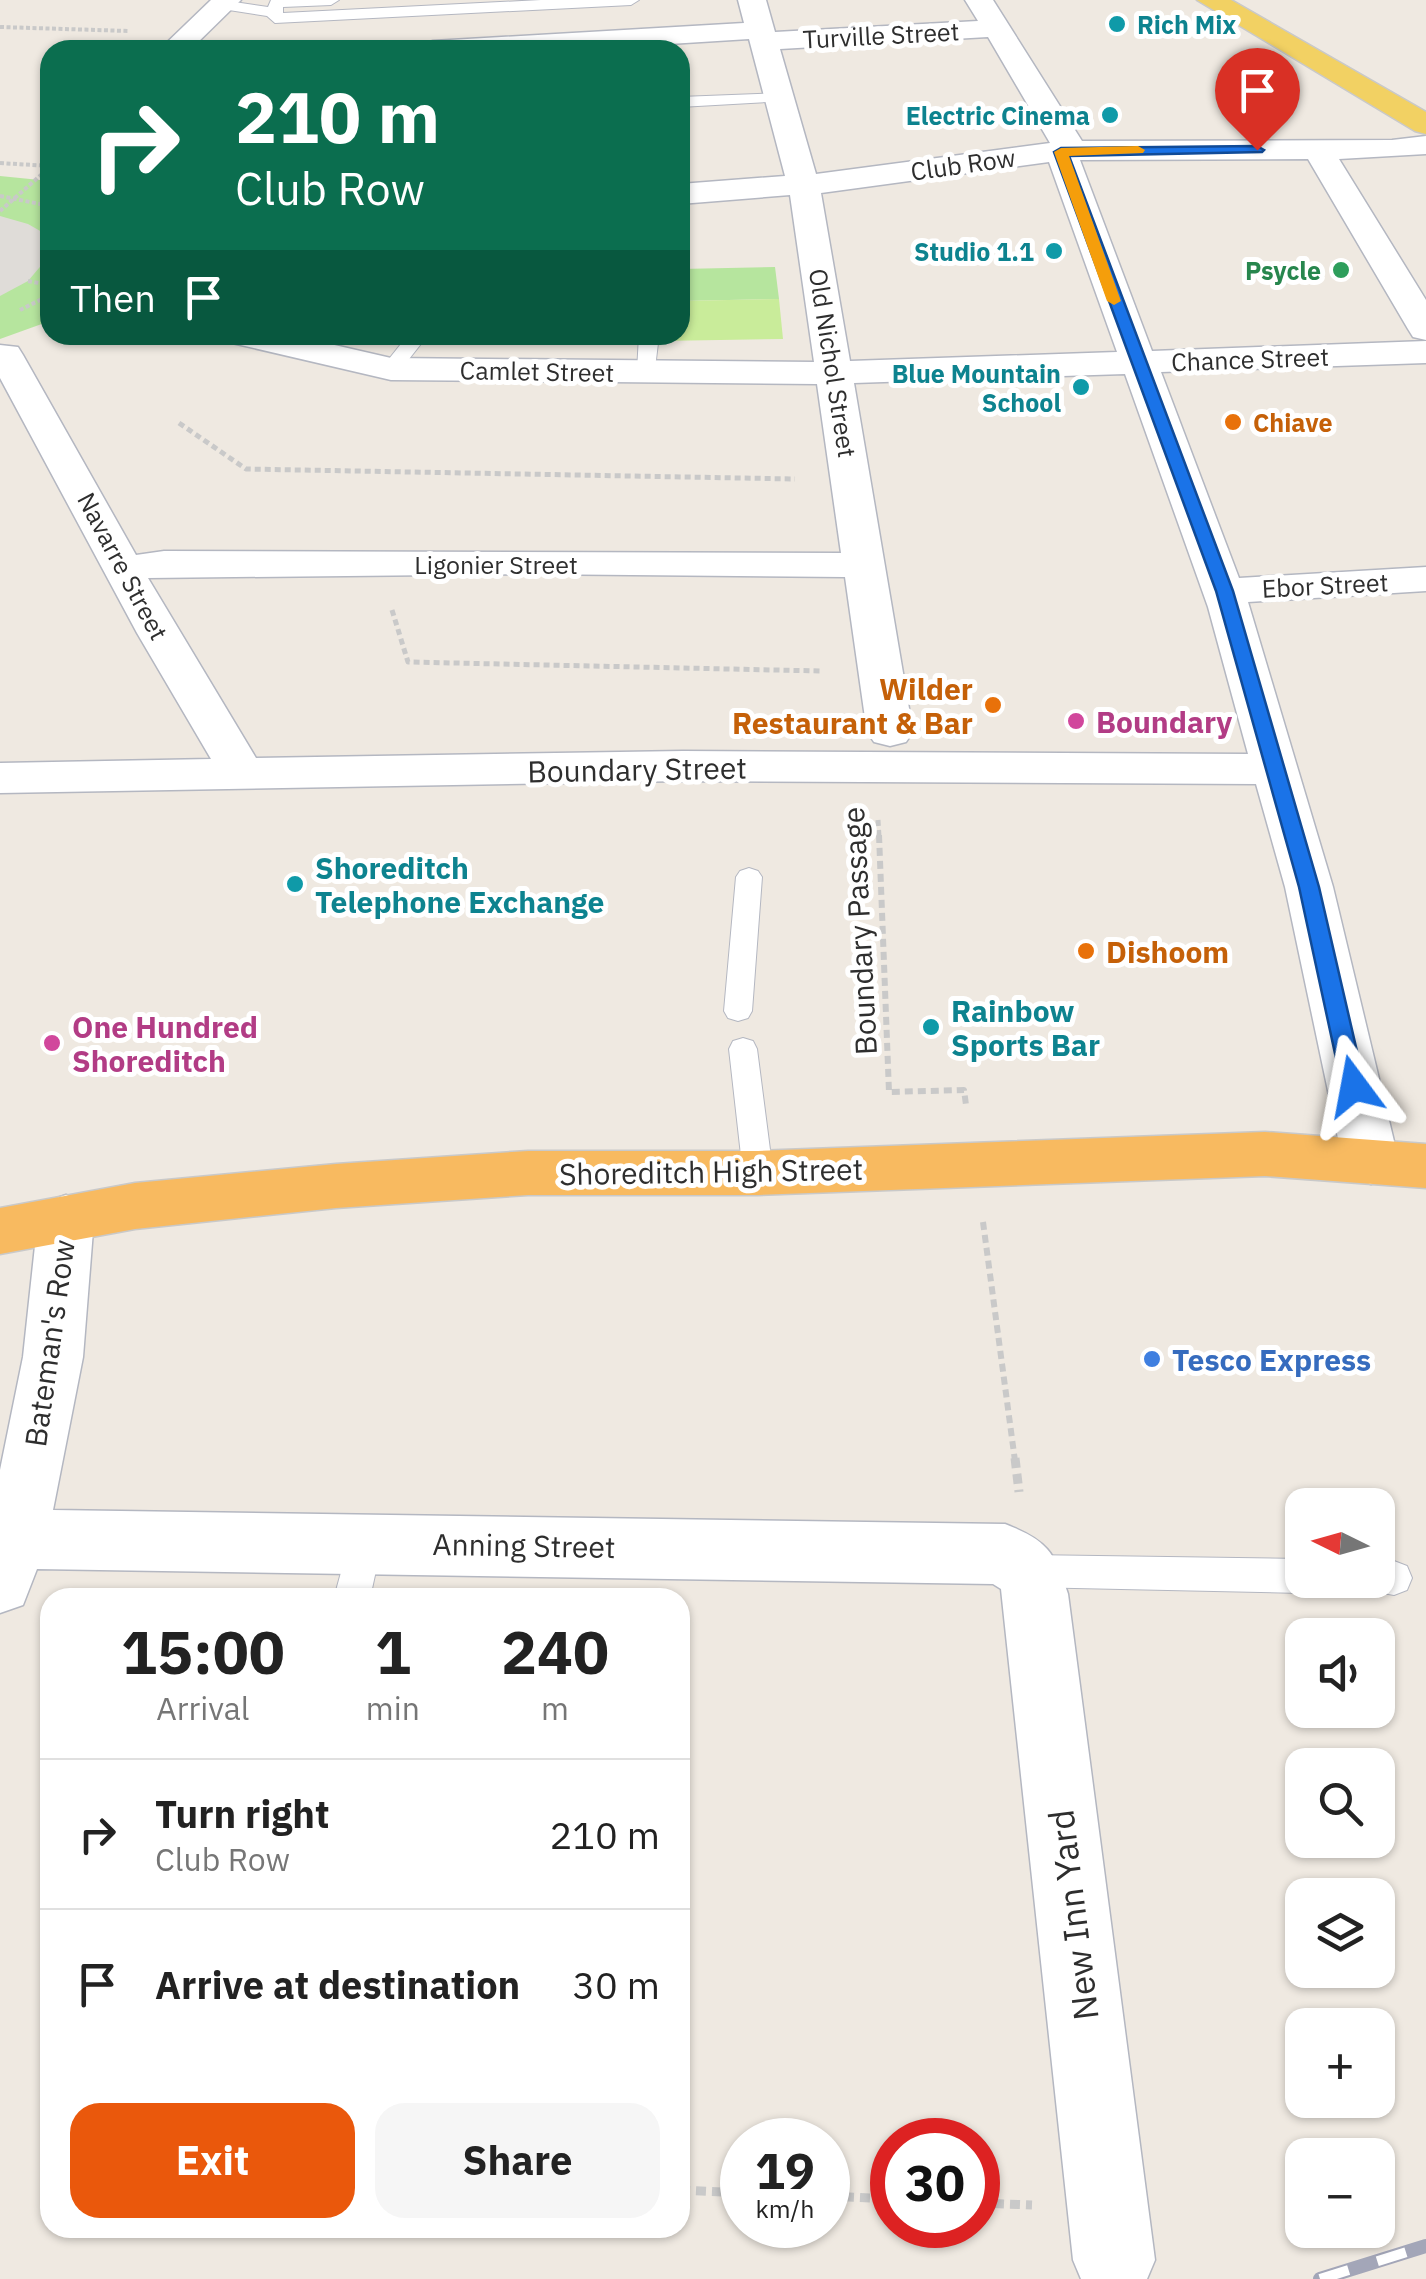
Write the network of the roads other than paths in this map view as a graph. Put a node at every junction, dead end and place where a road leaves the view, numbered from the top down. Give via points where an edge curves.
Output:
1 (331, 0) edge
2 (631, 0) edge
3 (979, 0) edge
4 (1212, 0) edge
5 (224, 2) edge
6 (276, 11) junction
7 (759, 24) edge
8 (998, 28) junction
9 (184, 40) edge
10 (560, 40) edge
11 (780, 98) junction
12 (690, 102) edge
13 (1426, 126) edge
14 (1426, 145) edge
15 (1318, 150) junction
16 (1061, 152) junction
17 (803, 183) junction
18 (690, 193) edge
19 (1426, 329) edge
20 (289, 345) edge
21 (410, 345) edge
22 (648, 345) edge
23 (1426, 352) edge
24 (2, 356) edge
25 (1136, 362) junction
26 (391, 368) junction
27 (647, 372) junction
28 (834, 373) junction
29 (866, 565) junction
30 (126, 569) junction
31 (1426, 579) edge
32 (1224, 591) junction
33 (881, 750) junction
34 (1275, 768) junction
35 (244, 776) junction
36 (0, 778) edge
37 (749, 878) dead end
38 (738, 1011) dead end
39 (743, 1049) dead end
40 (1371, 1162) junction
41 (1426, 1166) edge
42 (758, 1174) junction
43 (66, 1218) junction
44 (0, 1232) edge
45 (7, 1561) edge
46 (358, 1570) edge
47 (1042, 1571) junction
48 (1285, 1576) edge
49 (1114, 2260) dead end

1 - 6 lane via 276,3
2 - 6 lane via 276,18
3 - 8 street
4 - 13 main road
5 - 6 lane
5 - 9 street
7 - 8 street, Turville Street
7 - 10 street, Turville Street
7 - 11 street, Old Nichol Street
8 - 16 street via 1067,141
11 - 12 lane
11 - 17 street, Old Nichol Street
14 - 15 street, Club Row
15 - 16 street, Club Row
15 - 19 street
16 - 17 street, Club Row
16 - 25 street
17 - 18 street, Club Row
17 - 28 street, Old Nichol Street
20 - 26 street, Camlet Street
21 - 26 lane
22 - 27 lane
23 - 25 street, Chance Street
24 - 30 street, Navarre Street
25 - 28 street, Chance Street
25 - 32 street
26 - 27 street, Camlet Street
27 - 28 street, Camlet Street
28 - 29 street, Old Nichol Street
29 - 30 street, Ligonier Street via 164,563
29 - 33 street, Old Nichol Street via 882,672
30 - 35 street, Navarre Street
31 - 32 street, Ebor Street
32 - 34 street
33 - 34 street, Boundary Street
33 - 35 street, Boundary Street via 682,766
34 - 40 street
35 - 36 street, Boundary Street
37 - 38 lane
39 - 42 lane
40 - 41 highway, Shoreditch High Street
40 - 42 highway, Shoreditch High Street via 1265,1154
42 - 43 highway, Shoreditch High Street via 528,1174 374,1183
43 - 44 highway, Shoreditch High Street
43 - 45 street, Bateman's Row via 49,1395
45 - 46 street, Anning Street
46 - 47 street, Anning Street via 982,1552 1005,1554
47 - 48 lane
47 - 49 street, New Inn Yard via 1035,1594

